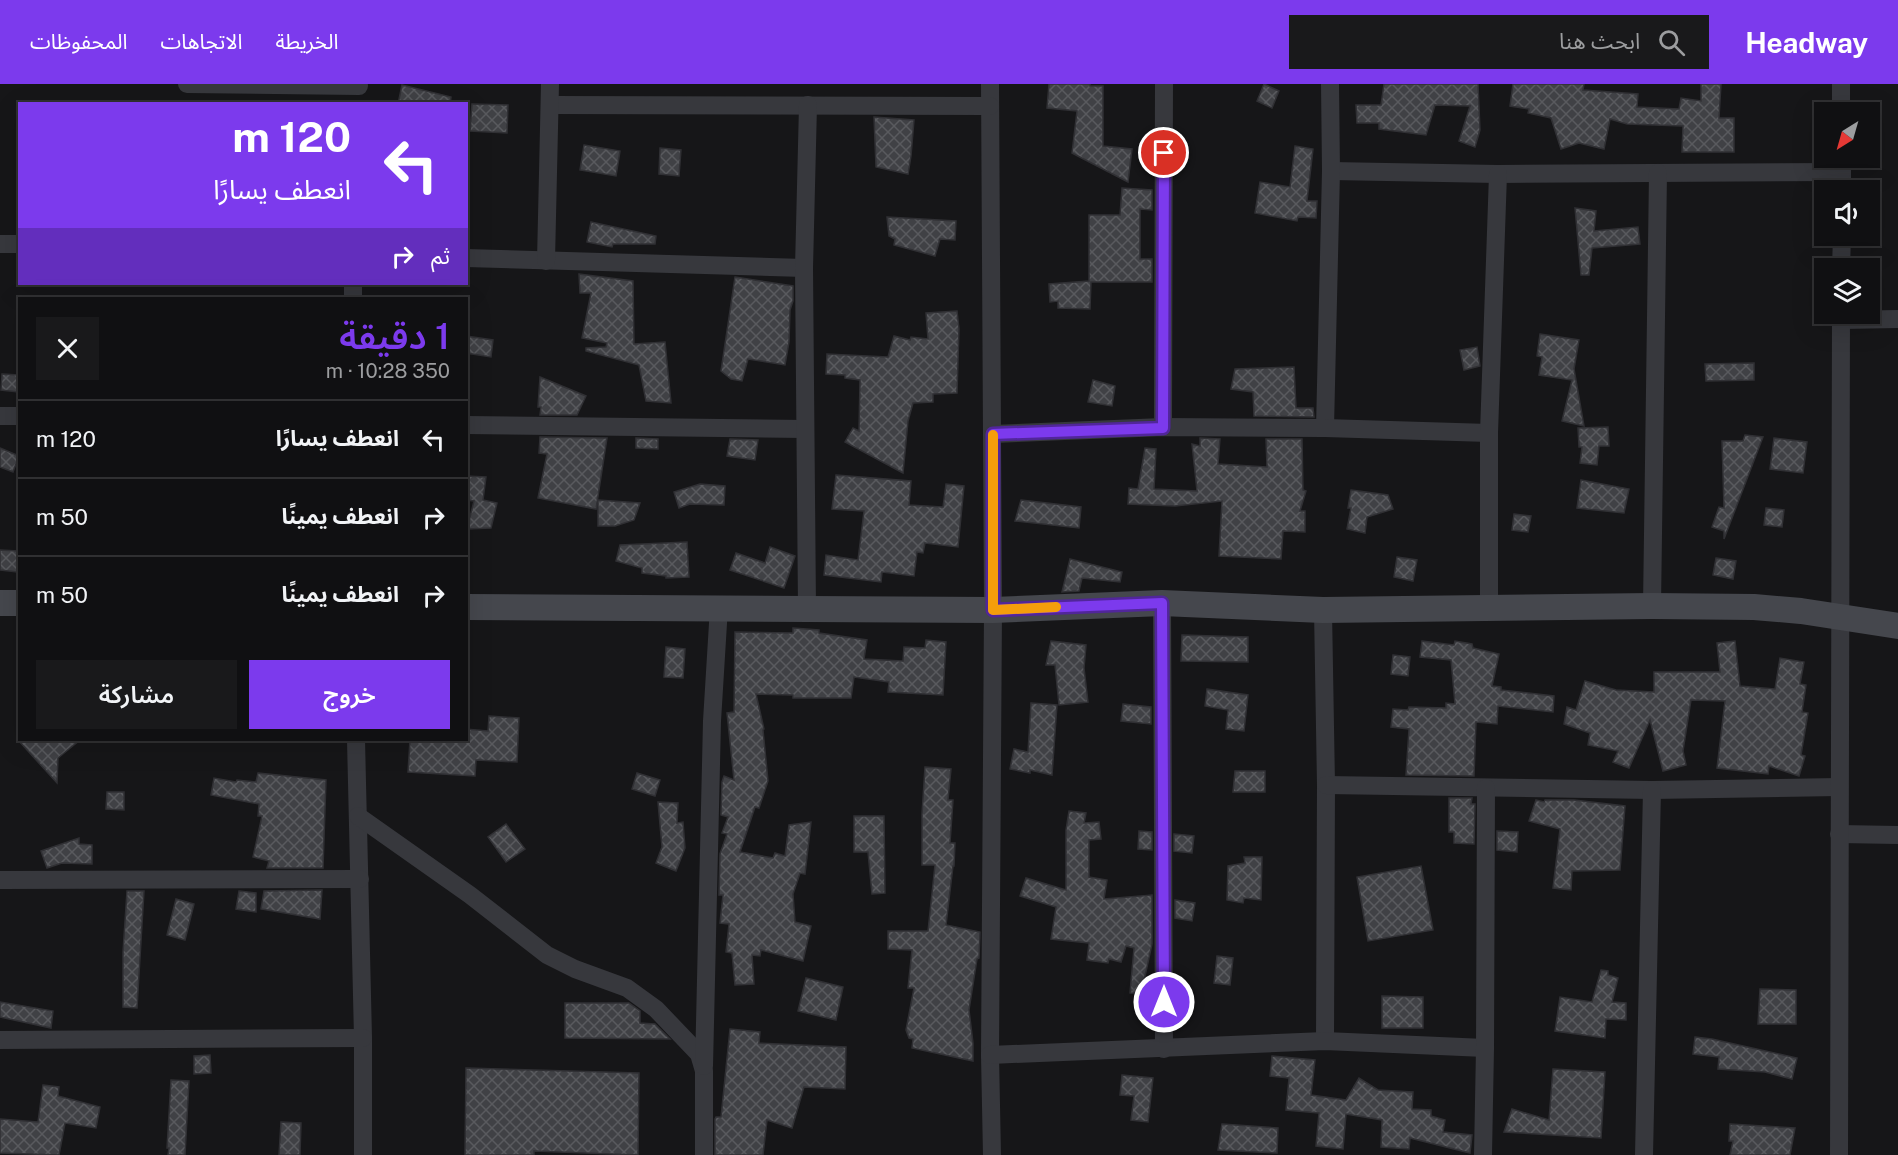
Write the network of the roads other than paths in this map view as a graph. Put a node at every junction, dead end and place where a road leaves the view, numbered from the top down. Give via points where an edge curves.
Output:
1 (187, 84) edge
2 (550, 84) edge
3 (990, 84) edge
4 (1164, 84) edge
5 (1330, 84) edge
6 (1841, 84) edge
7 (359, 91) edge
8 (1841, 102) edge
9 (550, 105) junction
10 (808, 105) junction
11 (990, 106) junction
12 (1331, 171) junction
13 (1658, 173) junction
14 (1842, 173) edge
15 (1498, 174) junction
16 (0, 244) edge
17 (18, 244) edge
18 (468, 258) edge
19 (546, 261) junction
20 (804, 268) junction
21 (1880, 318) edge
22 (1898, 318) edge
23 (1841, 324) edge
24 (0, 416) edge
25 (18, 416) edge
26 (468, 425) edge
27 (1163, 428) junction
28 (1325, 428) junction
29 (805, 429) junction
30 (1489, 433) junction
31 (993, 434) junction
32 (0, 603) edge
33 (18, 603) edge
34 (1162, 603) junction
35 (1652, 606) junction
36 (468, 607) edge
37 (719, 608) junction
38 (807, 608) junction
39 (1489, 608) junction
40 (993, 610) junction
41 (1323, 610) junction
42 (1840, 618) junction
43 (1898, 626) edge
44 (356, 741) edge
45 (1326, 785) junction
46 (1839, 787) junction
47 (1486, 788) junction
48 (1652, 790) junction
49 (358, 816) junction
50 (1839, 834) junction
51 (1898, 835) edge
52 (360, 879) junction
53 (0, 880) edge
54 (363, 1038) junction
55 (0, 1040) edge
56 (1325, 1041) junction
57 (1485, 1047) junction
58 (1164, 1048) junction
59 (990, 1054) junction
60 (704, 1071) junction
61 (363, 1155) edge
62 (704, 1155) edge
63 (992, 1155) edge
64 (1483, 1155) edge
65 (1644, 1155) edge
66 (1839, 1155) edge

1 - 7 street
2 - 9 street
3 - 11 street
4 - 27 street
5 - 12 street
6 - 8 street
9 - 10 street
9 - 19 street
10 - 11 street
10 - 20 street
11 - 31 street
12 - 15 street
12 - 28 street
13 - 14 street
13 - 15 street
13 - 35 street
15 - 30 street
16 - 17 street
18 - 19 street
19 - 20 street
20 - 29 street
21 - 22 street
23 - 42 street
24 - 25 street
26 - 29 street
27 - 28 street
27 - 31 street
28 - 30 street
29 - 38 street
30 - 39 street
31 - 40 street
32 - 33 street
34 - 40 street
34 - 41 street
34 - 58 street
35 - 39 street
35 - 42 street via 1754,607
36 - 37 street
37 - 38 street
37 - 60 street via 712,722
38 - 40 street
39 - 41 street
40 - 59 street
41 - 45 street
42 - 43 street
42 - 46 street
44 - 49 street
45 - 47 street
45 - 56 street
46 - 48 street
46 - 50 street
47 - 48 street
47 - 57 street
48 - 65 street
49 - 52 street
49 - 60 street via 547,955 627,988 656,1009 699,1054
50 - 51 street
50 - 66 street
52 - 53 street
52 - 54 street
54 - 55 street
54 - 61 street
56 - 57 street
56 - 58 street
57 - 64 street
58 - 59 street
59 - 63 street
60 - 62 street

